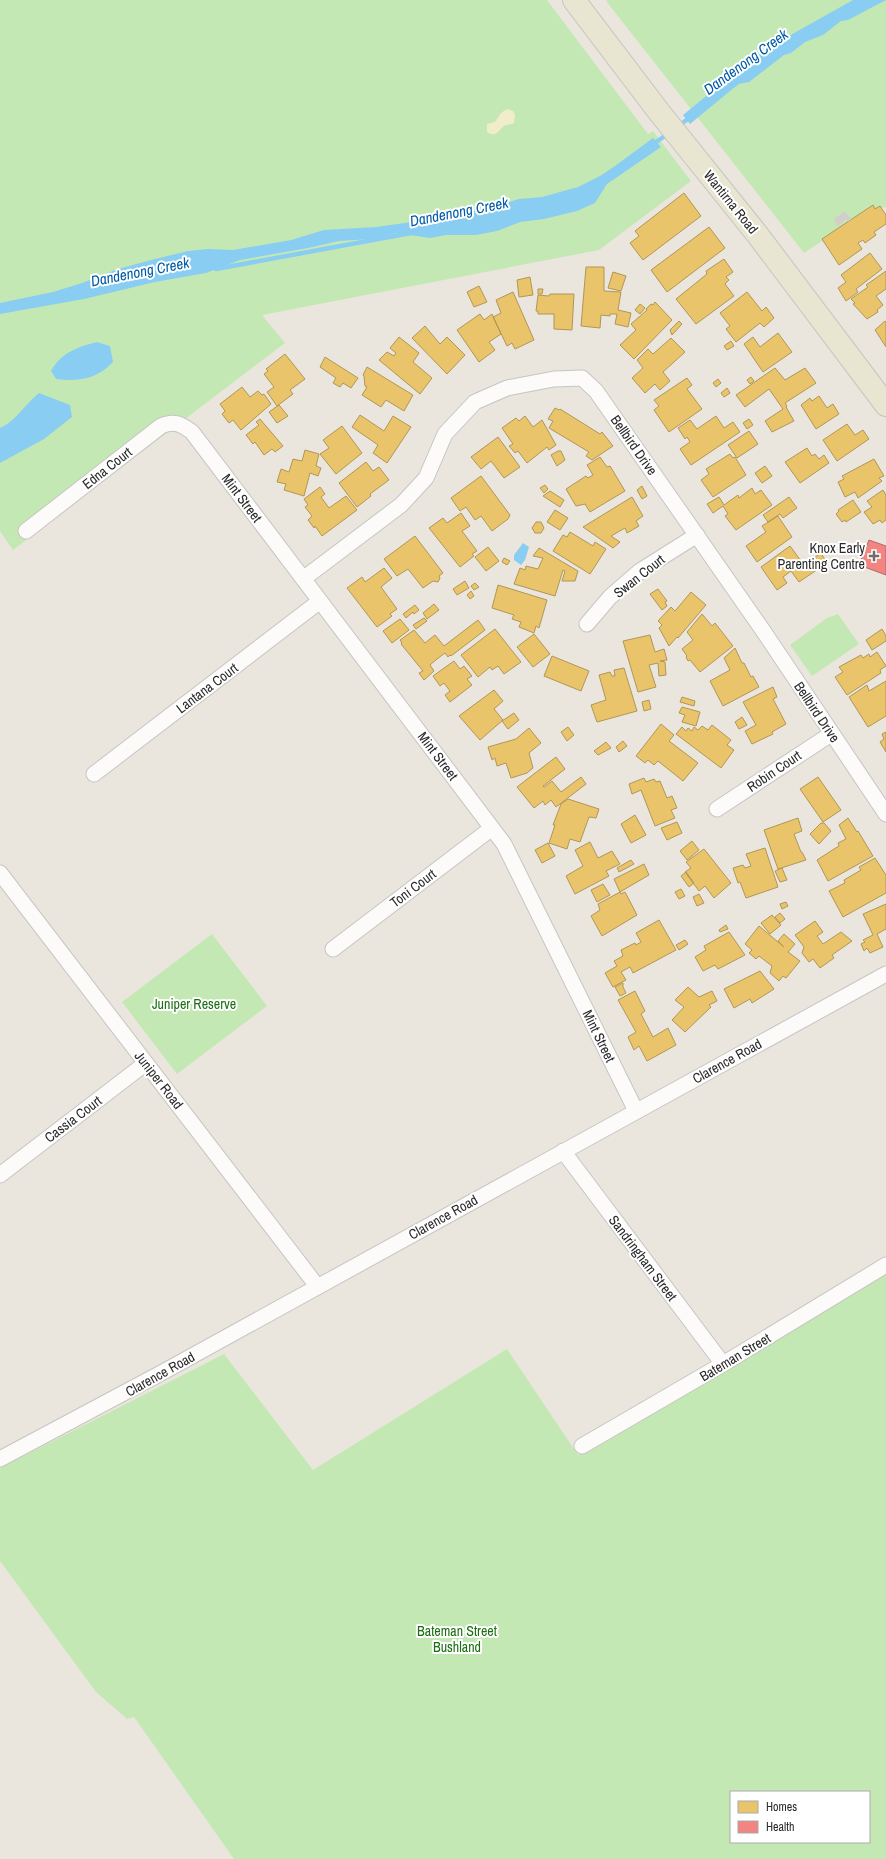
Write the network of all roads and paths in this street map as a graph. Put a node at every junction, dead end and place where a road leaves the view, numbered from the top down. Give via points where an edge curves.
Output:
1 (574, 0) edge
2 (886, 405) edge
3 (192, 432) joint
4 (26, 531) dead end
5 (696, 535) junction
6 (303, 578) junction
7 (320, 601) junction
8 (587, 624) dead end
9 (831, 734) junction
10 (94, 774) dead end
11 (717, 809) dead end
12 (886, 814) edge
13 (492, 828) junction
14 (0, 873) edge
15 (334, 949) dead end
16 (886, 974) edge
17 (146, 1063) junction
18 (636, 1111) junction
19 (563, 1151) junction
20 (0, 1175) edge
21 (886, 1265) edge
22 (317, 1286) junction
23 (723, 1364) junction
24 (582, 1446) dead end
25 (0, 1459) edge

1 - 2 main road, Wantirna Road via 658,112 757,234
3 - 4 street, Edna Court via 175,422 161,426
3 - 6 street, Mint Street
5 - 6 street, Bellbird Drive via 596,391 582,378 554,379 507,388 475,402 445,434 426,478 401,505
5 - 8 street, Swan Court via 640,571 610,597
5 - 9 street, Bellbird Drive
6 - 7 street, Mint Street
7 - 10 street, Lantana Court
7 - 13 street, Mint Street
9 - 11 street, Robin Court
9 - 12 street, Bellbird Drive
13 - 15 street, Toni Court
13 - 18 street, Mint Street via 504,844
14 - 17 street, Juniper Road
16 - 18 street, Clarence Road
17 - 20 street, Cassia Court
17 - 22 street, Juniper Road
18 - 19 street, Clarence Road
19 - 22 street, Clarence Road
19 - 23 street, Sandringham Street
21 - 23 street, Bateman Street
22 - 25 street, Clarence Road
23 - 24 street, Bateman Street

